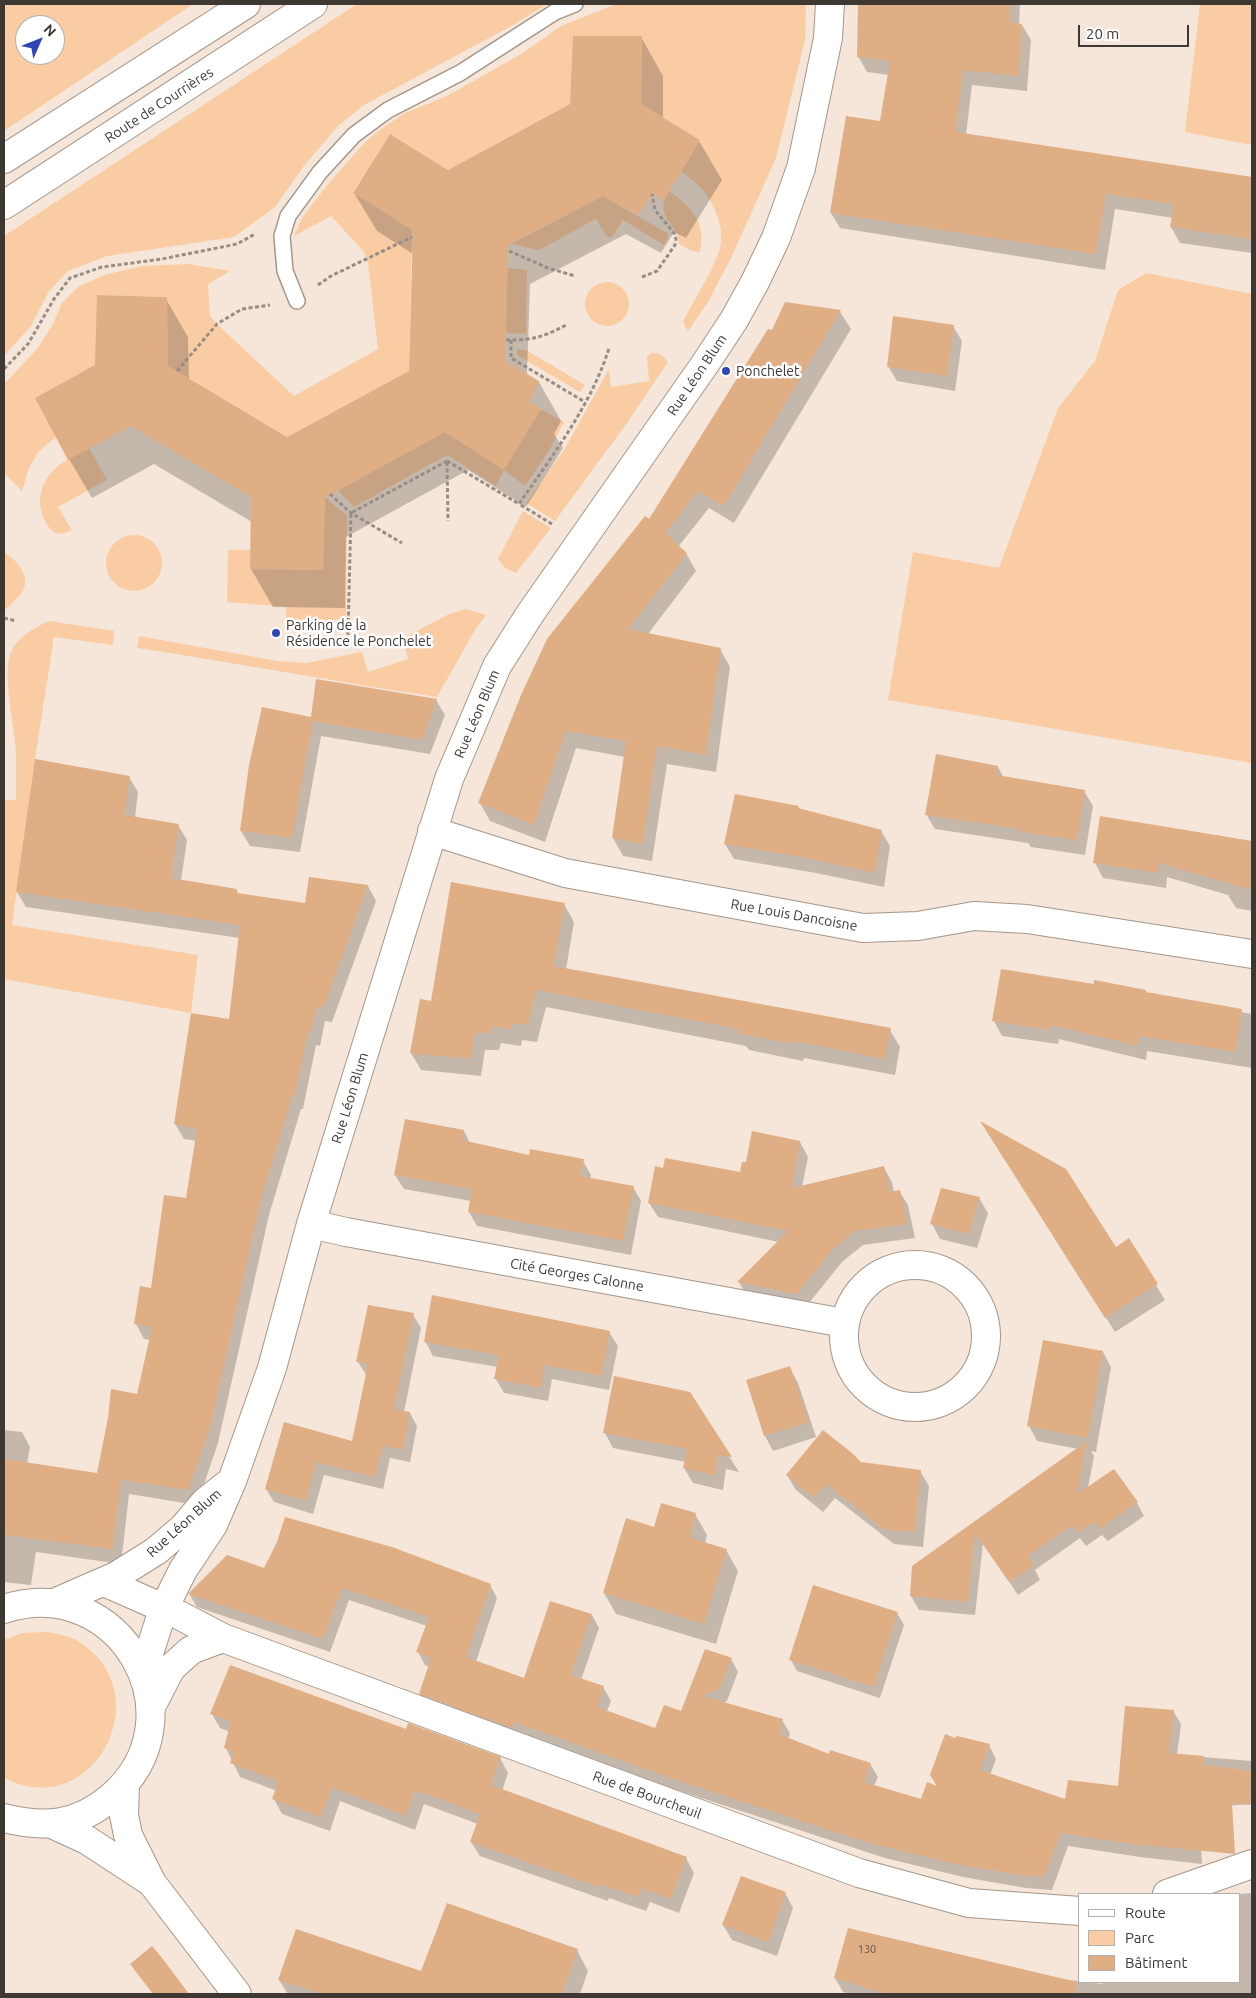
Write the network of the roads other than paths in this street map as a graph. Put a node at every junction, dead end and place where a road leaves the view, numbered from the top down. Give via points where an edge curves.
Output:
1 (246, 4) edge
2 (313, 4) edge
3 (575, 4) edge
4 (830, 4) edge
5 (4, 158) edge
6 (4, 205) edge
7 (297, 301) road end
8 (432, 831) junction
9 (1252, 954) edge
10 (311, 1224) junction
11 (844, 1324) junction
12 (232, 1481) junction
13 (104, 1582) junction
14 (54, 1603) junction
15 (4, 1609) edge
16 (163, 1610) junction
17 (223, 1638) junction
18 (143, 1672) junction
19 (151, 1707) junction
20 (125, 1786) junction
21 (4, 1818) edge
22 (52, 1824) junction
23 (1252, 1864) edge
24 (152, 1883) junction
25 (1170, 1893) edge
26 (1078, 1911) edge
27 (237, 1994) edge

1 - 5 street
2 - 6 street, Route de Courrières
3 - 7 lane via 555,12 460,73 388,110 354,135 320,172 288,216 282,236 285,272
4 - 8 street, Rue Léon Blum via 828,38 801,168 776,238 734,320 497,666 449,779
8 - 9 street, Rue Louis Dancoisne via 565,873 863,928 918,926 974,916 1027,919
8 - 10 street, Rue Léon Blum
10 - 11 street, Cité Georges Calonne
10 - 12 street, Rue Léon Blum via 272,1368
11 - 11 street via 844,1348 852,1369 866,1388 884,1400 902,1406 920,1407 952,1397 967,1385 980,1366 986,1349 982,1310 973,1294 958,1279 939,1269 921,1265 894,1268 866,1284 852,1302
12 - 13 street, Rue Léon Blum via 205,1502 156,1551
12 - 16 street, Rue Léon Blum via 213,1526 183,1570
13 - 14 street, Rue Léon Blum
13 - 16 street, Rue de Bourcheuil
14 - 15 street via 23,1604
14 - 18 street via 77,1609 109,1627 130,1648
16 - 17 street, Rue de Bourcheuil
16 - 18 street, Rue Léon Blum
17 - 19 street via 190,1650 171,1668
17 - 26 street, Rue de Bourcheuil via 859,1874 969,1903
18 - 19 street
19 - 20 street via 148,1741
20 - 22 street via 98,1808 78,1818
20 - 24 street via 124,1815 128,1835
21 - 22 street via 27,1824
22 - 24 street via 87,1840
23 - 25 street
24 - 27 street

